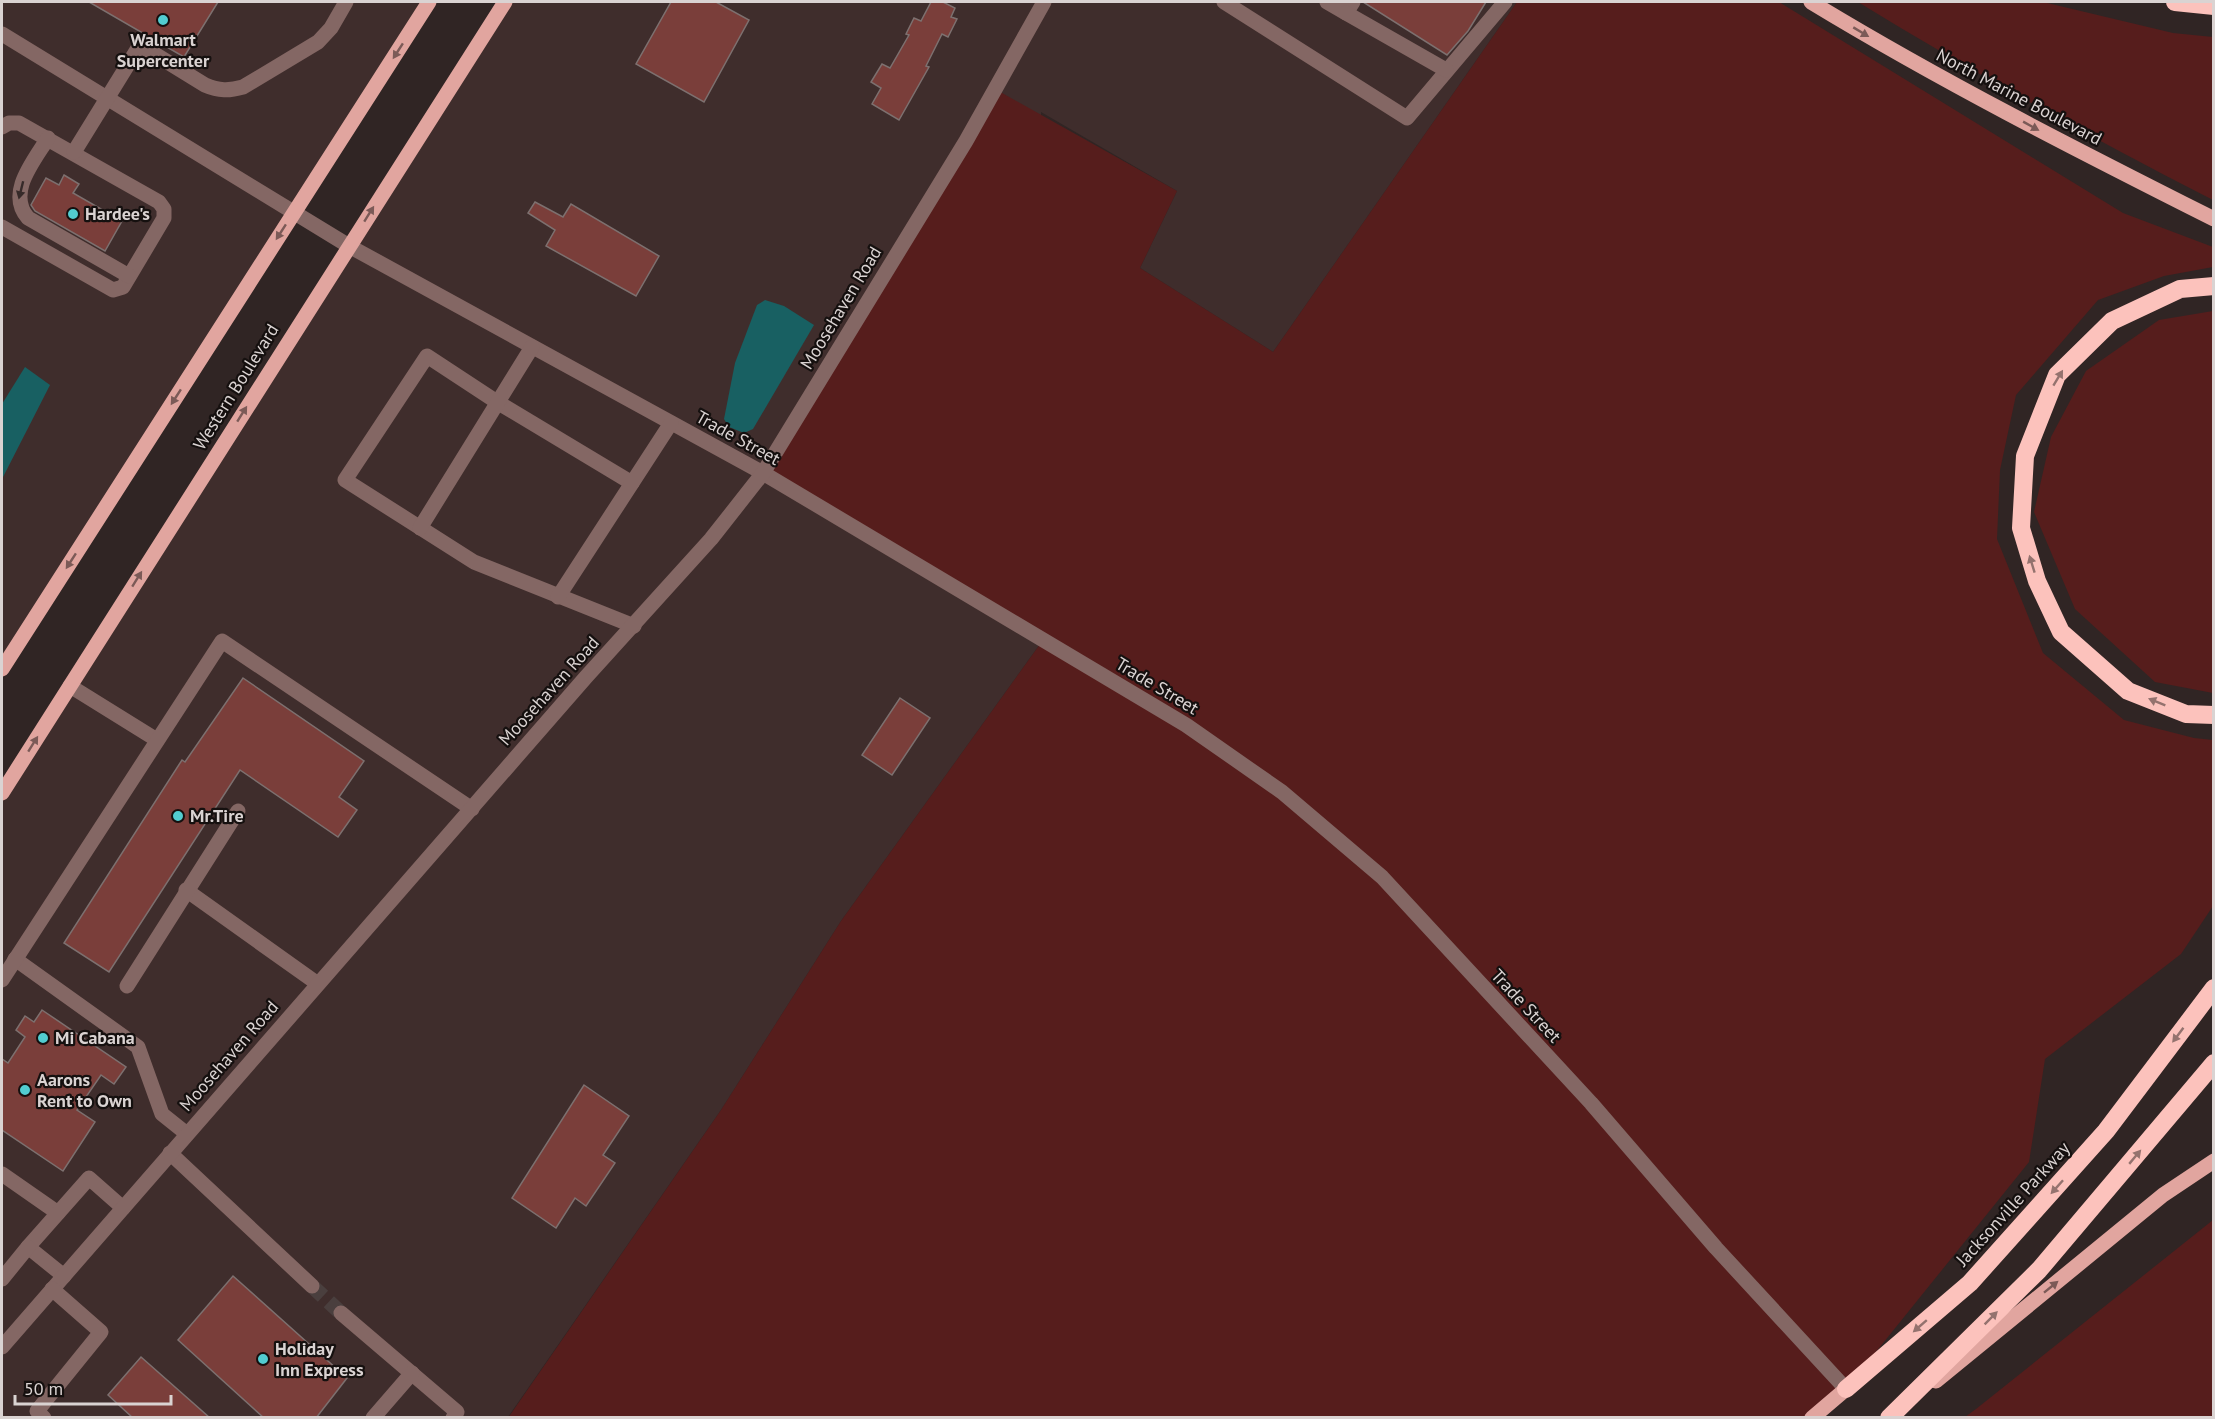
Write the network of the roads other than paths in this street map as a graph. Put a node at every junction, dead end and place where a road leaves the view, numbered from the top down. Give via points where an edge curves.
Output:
1 (346, 2) edge
2 (429, 2) edge
3 (505, 2) edge
4 (1044, 2) edge
5 (1224, 2) edge
6 (1327, 2) edge
7 (1505, 2) edge
8 (1811, 2) edge
9 (2175, 2) edge
10 (2214, 6) edge
11 (1349, 7) edge
12 (2, 34) edge
13 (1446, 70) junction
14 (109, 99) junction
15 (2, 127) edge
16 (48, 138) junction
17 (74, 152) junction
18 (294, 211) junction
19 (2214, 219) edge
20 (2, 227) edge
21 (349, 246) junction
22 (129, 276) junction
23 (2214, 286) edge
24 (532, 347) junction
25 (497, 402) junction
26 (671, 423) junction
27 (763, 473) junction
28 (632, 483) junction
29 (420, 528) junction
30 (558, 597) junction
31 (634, 626) junction
32 (2, 669) edge
33 (70, 686) junction
34 (2214, 715) edge
35 (157, 740) junction
36 (2, 793) edge
37 (472, 808) junction
38 (238, 812) dead end
39 (186, 890) junction
40 (15, 959) junction
41 (2, 980) edge
42 (318, 984) junction
43 (127, 986) dead end
44 (2214, 988) edge
45 (2214, 1063) edge
46 (187, 1134) junction
47 (170, 1153) junction
48 (2214, 1161) edge
49 (2, 1174) edge
50 (123, 1208) junction
51 (58, 1213) junction
52 (28, 1247) junction
53 (3, 1275) edge
54 (64, 1276) junction
55 (312, 1286) tunnel mouth
56 (52, 1289) junction
57 (341, 1313) tunnel mouth
58 (2, 1347) edge
59 (412, 1373) junction
60 (1846, 1389) junction
61 (45, 1418) edge
62 (373, 1418) edge
63 (453, 1418) edge
64 (1812, 1418) edge
65 (1891, 1418) edge

1 - 14 street via 318,42 243,87 216,90 140,45
2 -> 18 main road
21 -> 3 main road, Western Boulevard
4 - 27 street, Moosehaven Road via 966,141
5 - 13 street via 1407,118
6 - 11 street
7 - 13 street
8 -> 19 main road, North Marine Boulevard via 1883,46 2037,129
9 - 10 highway
11 - 13 street
12 - 14 street, Trade Street
14 - 17 street
14 - 18 street, Trade Street
15 - 16 street via 19,123
16 - 17 street
16 -> 22 street via 23,182 19,201 22,211
17 - 22 street via 159,202 164,209 164,219
18 - 21 street, Trade Street
18 -> 32 main road
20 - 22 street via 106,288 123,287
21 - 24 street, Trade Street
33 -> 21 main road, Western Boulevard
34 -> 23 highway via 2186,714 2128,691 2061,632 2037,581 2021,528 2025,456 2057,375 2112,321 2180,289
24 - 25 street
24 - 26 street, Trade Street
25 - 28 street
25 - 29 street
25 - 29 street via 427,356 345,480
26 - 27 street, Trade Street
26 - 28 street
27 - 31 street, Moosehaven Road
27 - 60 street, Trade Street via 1186,725 1291,799 1382,877 1591,1103 1716,1248
28 - 30 street
29 - 30 street via 474,562
30 - 31 street
31 - 37 street, Moosehaven Road
33 - 35 street
36 -> 33 main road, Western Boulevard
35 - 37 street via 222,641
35 - 40 street
37 - 42 street, Moosehaven Road
38 - 39 street
39 - 42 street
39 - 43 street
40 - 41 street
40 - 46 street via 138,1047 162,1114
42 - 46 street, Moosehaven Road
44 -> 60 highway, Jacksonville Parkway via 2106,1131 1970,1283
65 -> 45 highway via 2039,1270
46 - 47 street, Moosehaven Road
47 - 50 street, Moosehaven Road
47 - 55 street
65 -> 48 main road via 2163,1195
49 - 51 street
50 - 51 street via 89,1178
50 - 54 street, Moosehaven Road
51 - 52 street
52 - 53 street
52 - 54 street
54 - 56 street, Moosehaven Road
56 - 58 street, Moosehaven Road
56 - 61 street via 101,1332 37,1411
57 - 59 street
59 - 62 street
59 - 63 street via 457,1412
60 - 64 main road, Jacksonville Parkway

